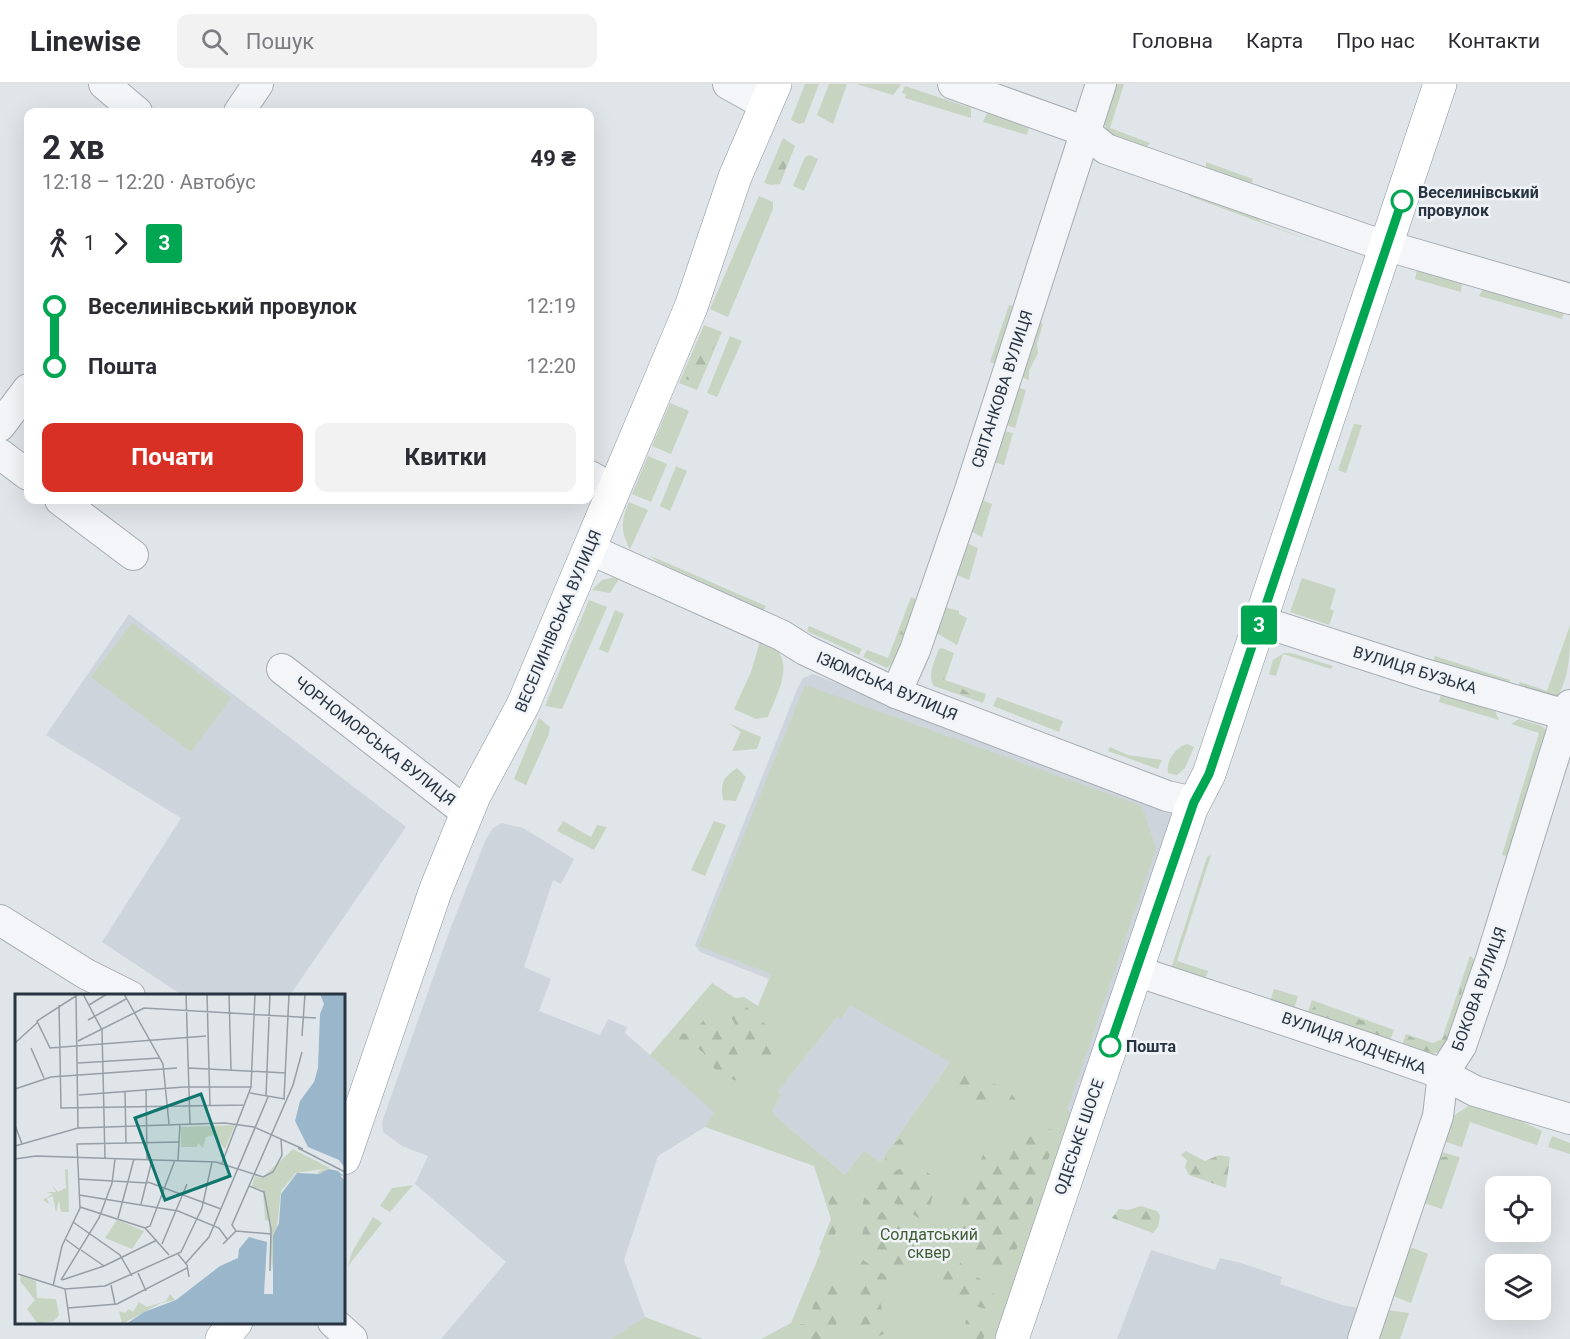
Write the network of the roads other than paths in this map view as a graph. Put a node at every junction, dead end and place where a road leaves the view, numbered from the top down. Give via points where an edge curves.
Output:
1 (104, 84) edge
2 (258, 84) edge
3 (728, 84) edge
4 (953, 84) edge
5 (1101, 84) edge
6 (1440, 84) edge
7 (770, 94) edge
8 (131, 108) edge
9 (241, 108) edge
10 (1084, 130) junction
11 (1386, 246) junction
12 (1570, 299) edge
13 (24, 394) edge
14 (0, 426) edge
15 (0, 454) edge
16 (24, 472) edge
17 (602, 483) edge
18 (65, 504) edge
19 (589, 549) junction
20 (133, 555) dead end
21 (1260, 621) junction
22 (282, 669) dead end
23 (896, 693) junction
24 (1569, 712) edge
25 (1194, 802) junction
26 (467, 813) junction
27 (0, 920) edge
28 (1136, 970) junction
29 (126, 994) edge
30 (1443, 1074) junction
31 (350, 1118) edge
32 (1570, 1119) edge
33 (345, 1151) edge
34 (235, 1324) edge
35 (334, 1324) edge
36 (222, 1339) edge
37 (352, 1339) edge
38 (1012, 1339) edge
39 (1363, 1339) edge

1 - 8 street
2 - 9 street
3 - 7 street
4 - 10 street
5 - 10 street, СВІТАНКОВА ВУЛИЦЯ
6 - 11 highway, ОДЕСЬКЕ ШОСЕ
7 - 17 highway, ВЕСЕЛИНІВСЬКА ВУЛИЦЯ via 735,177 691,307
10 - 11 street via 1106,149
10 - 23 street, СВІТАНКОВА ВУЛИЦЯ via 1074,174 970,490 915,650
11 - 12 street
11 - 21 highway, ОДЕСЬКЕ ШОСЕ
13 - 14 street
15 - 16 street
17 - 19 highway, ВЕСЕЛИНІВСЬКА ВУЛИЦЯ
18 - 20 street
19 - 23 street, ІЗЮМСЬКА ВУЛИЦЯ via 782,635
19 - 26 highway, ВЕСЕЛИНІВСЬКА ВУЛИЦЯ via 523,705
21 - 24 street, ВУЛИЦЯ БУЗЬКА via 1424,674
21 - 25 highway, ОДЕСЬКЕ ШОСЕ via 1209,774
22 - 26 street, ЧОРНОМОРСЬКА ВУЛИЦЯ
23 - 25 street, ІЗЮМСЬКА ВУЛИЦЯ via 1167,796
24 - 30 street, БОКОВА ВУЛИЦЯ via 1461,1046
25 - 28 highway, ОДЕСЬКЕ ШОСЕ
26 - 31 highway, ВЕСЕЛИНІВСЬКА ВУЛИЦЯ
27 - 29 street via 86,974
28 - 30 street, ВУЛИЦЯ ХОДЧЕНКА
28 - 38 highway, ОДЕСЬКЕ ШОСЕ
30 - 32 street, ВУЛИЦЯ ХОДЧЕНКА via 1476,1091
30 - 39 street, БОКОВА ВУЛИЦЯ via 1438,1116
31 - 33 highway, ВЕСЕЛИНІВСЬКА ВУЛИЦЯ
34 - 36 highway
35 - 37 street

